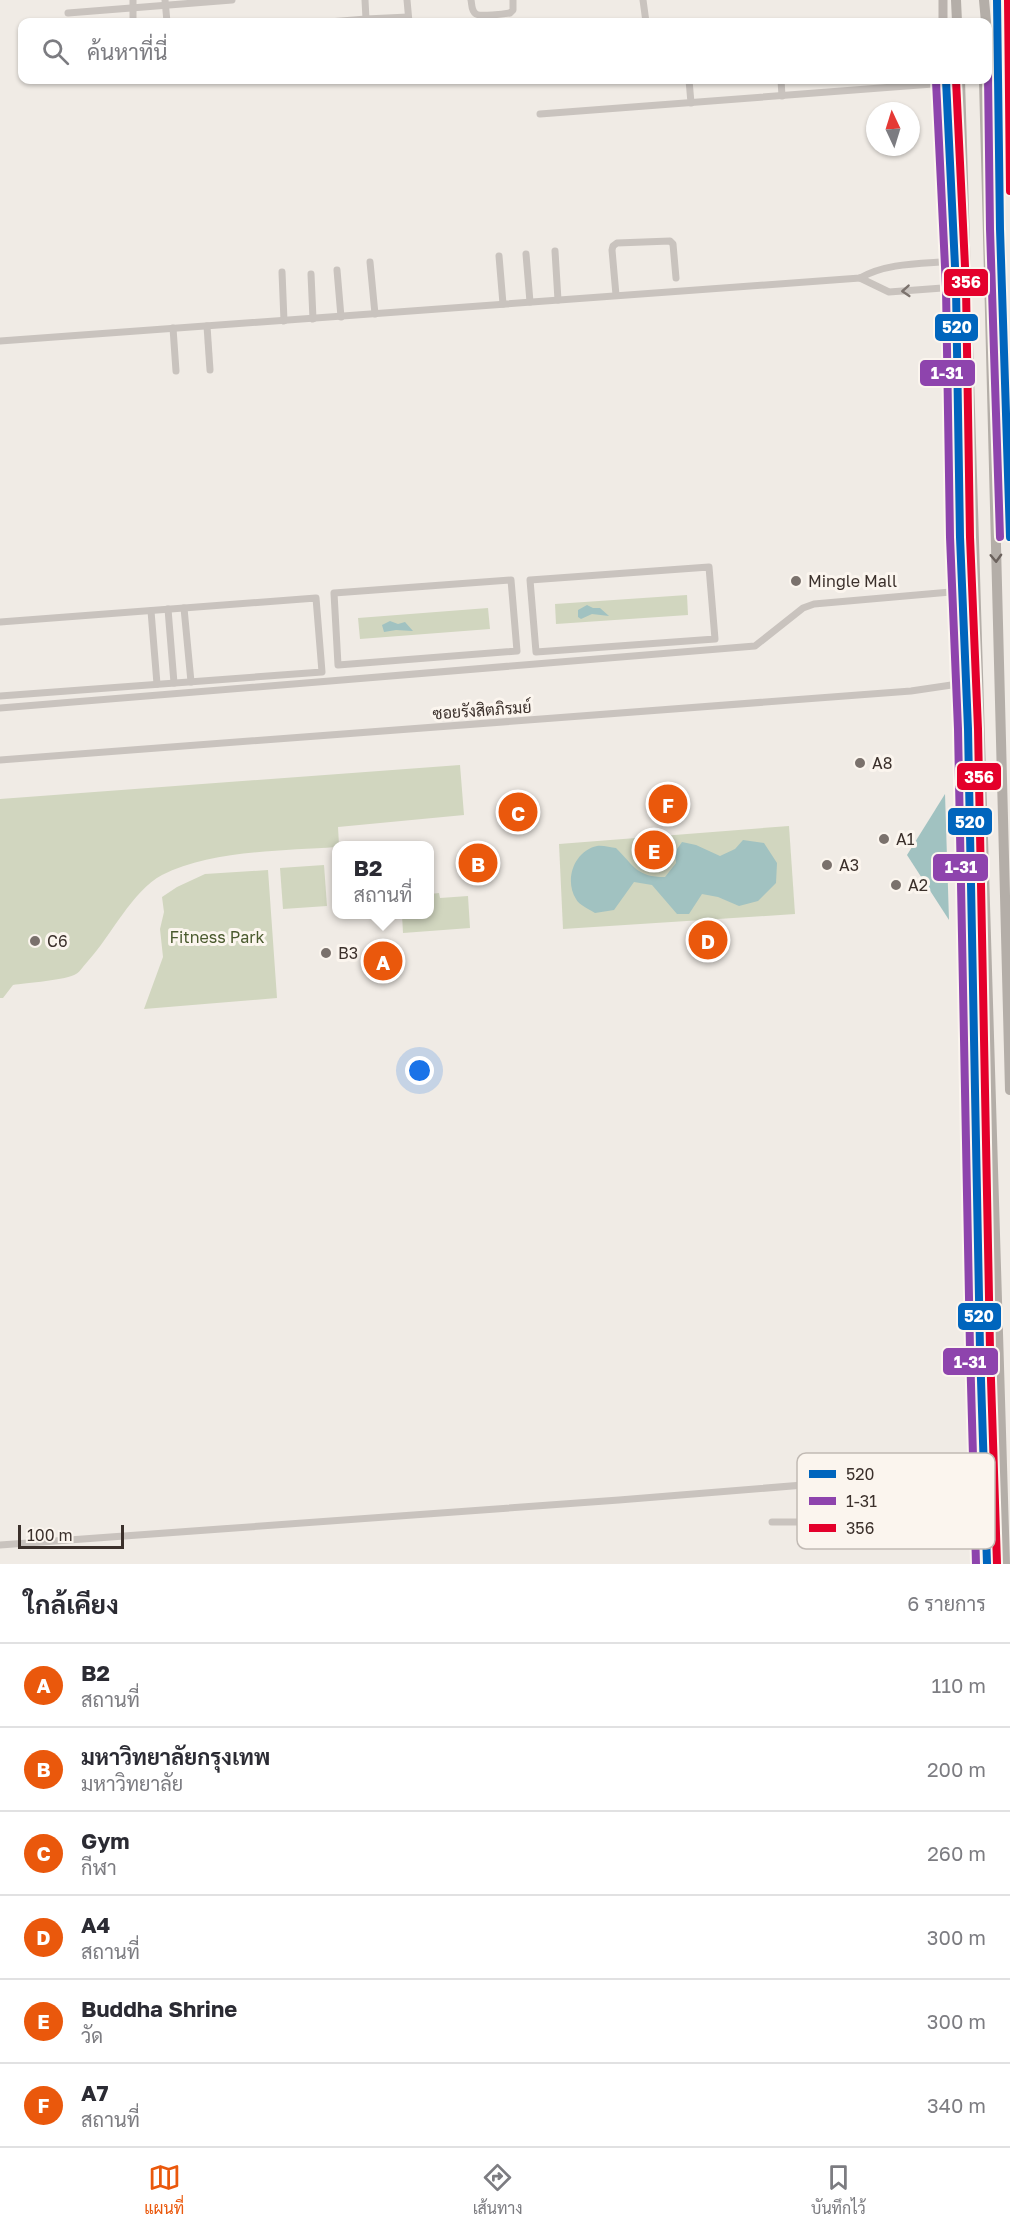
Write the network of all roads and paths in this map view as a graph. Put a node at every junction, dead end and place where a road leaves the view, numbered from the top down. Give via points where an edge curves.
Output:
1 (133, 0) edge
2 (232, 0) edge
3 (365, 0) edge
4 (407, 0) edge
5 (471, 0) edge
6 (513, 0) edge
7 (643, 0) edge
8 (942, 0) edge
9 (956, 0) edge
10 (983, 0) edge
11 (997, 0) edge
12 (165, 3) edge
13 (133, 8) junction
14 (68, 13) dead end
15 (134, 18) edge
16 (166, 18) edge
17 (366, 18) edge
18 (408, 18) edge
19 (645, 18) edge
20 (943, 18) edge
21 (956, 18) edge
22 (984, 18) edge
23 (689, 84) edge
24 (781, 84) edge
25 (915, 84) edge
26 (948, 84) edge
27 (960, 84) edge
28 (984, 84) edge
29 (992, 84) edge
30 (782, 96) junction
31 (691, 103) junction
32 (540, 114) dead end
33 (950, 144) joint
34 (999, 156) junction
35 (555, 252) dead end
36 (526, 254) dead end
37 (499, 256) dead end
38 (955, 261) junction
39 (370, 262) dead end
40 (338, 270) dead end
41 (282, 272) dead end
42 (310, 274) dead end
43 (676, 278) dead end
44 (860, 278) junction
45 (956, 287) junction
46 (616, 296) junction
47 (558, 300) junction
48 (530, 302) junction
49 (503, 304) junction
50 (1006, 305) edge
51 (375, 314) junction
52 (340, 317) junction
53 (313, 319) junction
54 (284, 321) junction
55 (207, 326) junction
56 (173, 328) junction
57 (0, 341) edge
58 (210, 370) dead end
59 (176, 371) dead end
60 (1010, 537) edge
61 (962, 591) junction
62 (184, 608) junction
63 (168, 609) junction
64 (150, 611) junction
65 (0, 622) edge
66 (625, 646) junction
67 (626, 658) junction
68 (430, 659) junction
69 (431, 674) junction
70 (211, 680) junction
71 (191, 682) junction
72 (174, 683) junction
73 (965, 683) junction
74 (157, 684) junction
75 (212, 692) junction
76 (0, 696) edge
77 (0, 708) edge
78 (0, 760) edge
79 (971, 928) junction
80 (987, 962) junction
81 (1010, 1090) edge
82 (975, 1151) junction
83 (984, 1453) edge
84 (990, 1453) edge
85 (797, 1486) edge
86 (772, 1522) dead end
87 (797, 1522) edge
88 (0, 1545) edge
89 (986, 1549) edge
90 (993, 1549) edge
91 (987, 1564) edge
92 (993, 1564) edge
93 (1005, 1564) edge

1 - 13 street
2 - 12 street
3 - 17 street
4 - 18 street
5 - 6 street via 473,11 482,15 510,13
7 - 19 street
8 - 20 main road
9 - 21 highway
10 - 22 highway
11 - 34 main road
12 - 13 street
12 - 16 street
13 - 14 street
13 - 15 street
23 - 31 street
24 - 30 street
25 - 30 street
26 - 33 highway
27 - 80 highway
28 -> 81 highway
29 - 34 highway
30 - 31 street
31 - 32 street
33 - 38 main road
34 - 50 main road
35 - 47 street
36 - 48 street
37 - 49 street
38 - 44 street via 888,267
38 - 45 main road
39 - 51 street
40 - 52 street
41 - 54 street
42 - 53 street
43 - 46 street via 670,241 617,243 612,250
45 -> 44 street via 889,292
44 - 46 street
45 - 61 main road
46 - 47 street
47 - 48 street
48 - 49 street
49 - 51 street
50 - 60 main road
51 - 52 street
52 - 53 street
53 - 54 street
54 - 55 street
55 - 56 street
55 - 58 street
56 - 57 street
56 - 59 street
61 - 67 street via 814,604 803,608 755,646
61 - 73 main road
62 - 63 street
62 - 70 street via 316,598 322,672
62 - 71 street
63 - 64 street
63 - 72 street
64 - 65 street
64 - 74 street
66 - 66 street via 716,639 710,567 530,580 536,652
66 - 67 street
67 - 69 street
68 - 68 street via 338,665 334,594 511,580 517,651
68 - 69 street
69 - 75 street
70 - 71 street
70 - 75 street
71 - 72 street
72 - 74 street
73 - 78 street, ซอยรังสิตภิรมย์ via 911,691
73 - 79 main road
74 - 76 street
75 - 77 street
79 - 80 highway
79 - 82 main road
80 - 93 highway
82 - 83 main road
82 - 84 main road
85 - 88 street
86 - 87 street
89 - 91 main road
90 - 92 main road

